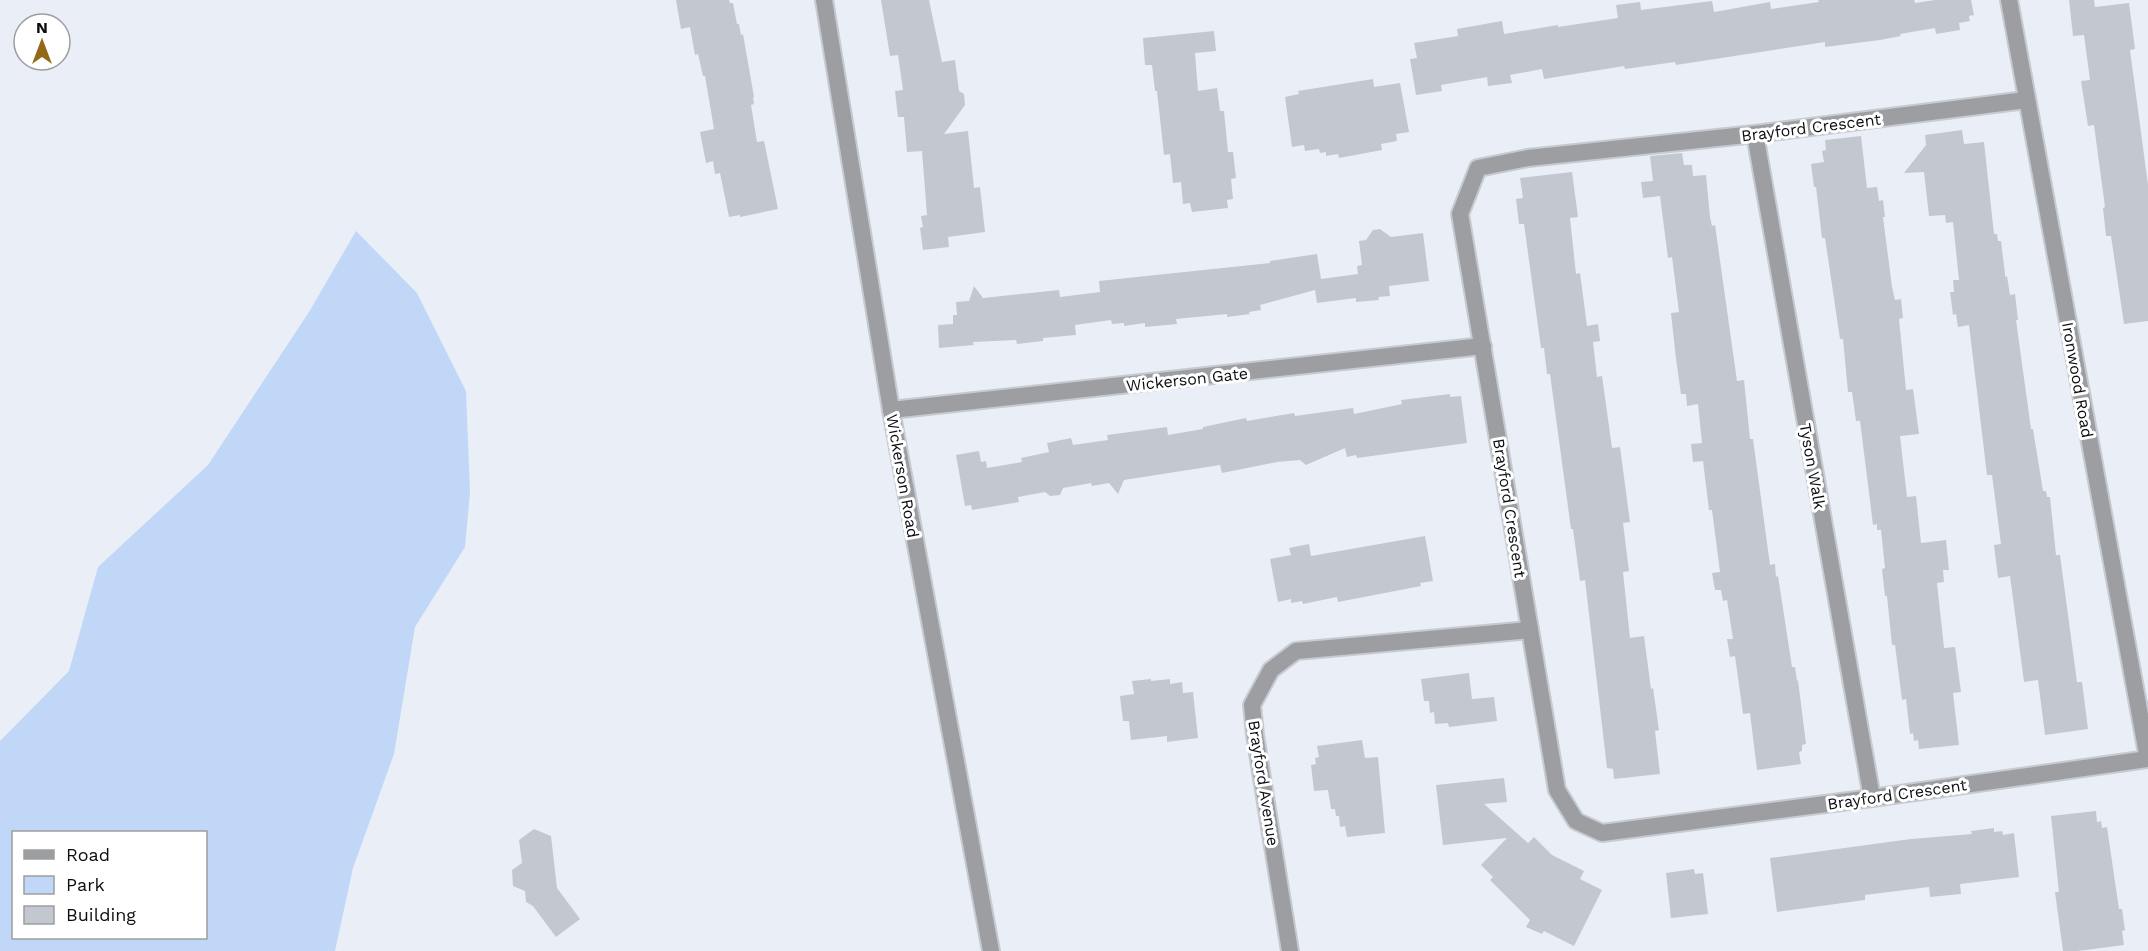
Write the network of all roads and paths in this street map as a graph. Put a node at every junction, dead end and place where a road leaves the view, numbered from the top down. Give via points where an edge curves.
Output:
1 (824, 0) edge
2 (2009, 0) edge
3 (2026, 100) junction
4 (1755, 134) junction
5 (1483, 346) junction
6 (891, 410) junction
7 (1530, 630) junction
8 (2148, 759) edge
9 (1872, 798) junction
10 (991, 951) edge
11 (1290, 951) edge

1 - 6 street, Wickerson Road
2 - 3 street, Ironwood Road
3 - 4 street, Brayford Crescent
3 - 8 street, Ironwood Road
4 - 5 street, Brayford Crescent via 1528,158 1478,168 1460,214
4 - 9 street, Tyson Walk
5 - 6 street, Wickerson Gate
5 - 7 street, Brayford Crescent
6 - 10 street, Wickerson Road
7 - 9 street, Brayford Crescent via 1557,790 1576,821 1602,833
7 - 11 street, Brayford Avenue via 1296,651 1271,670 1252,705
8 - 9 street, Brayford Crescent

